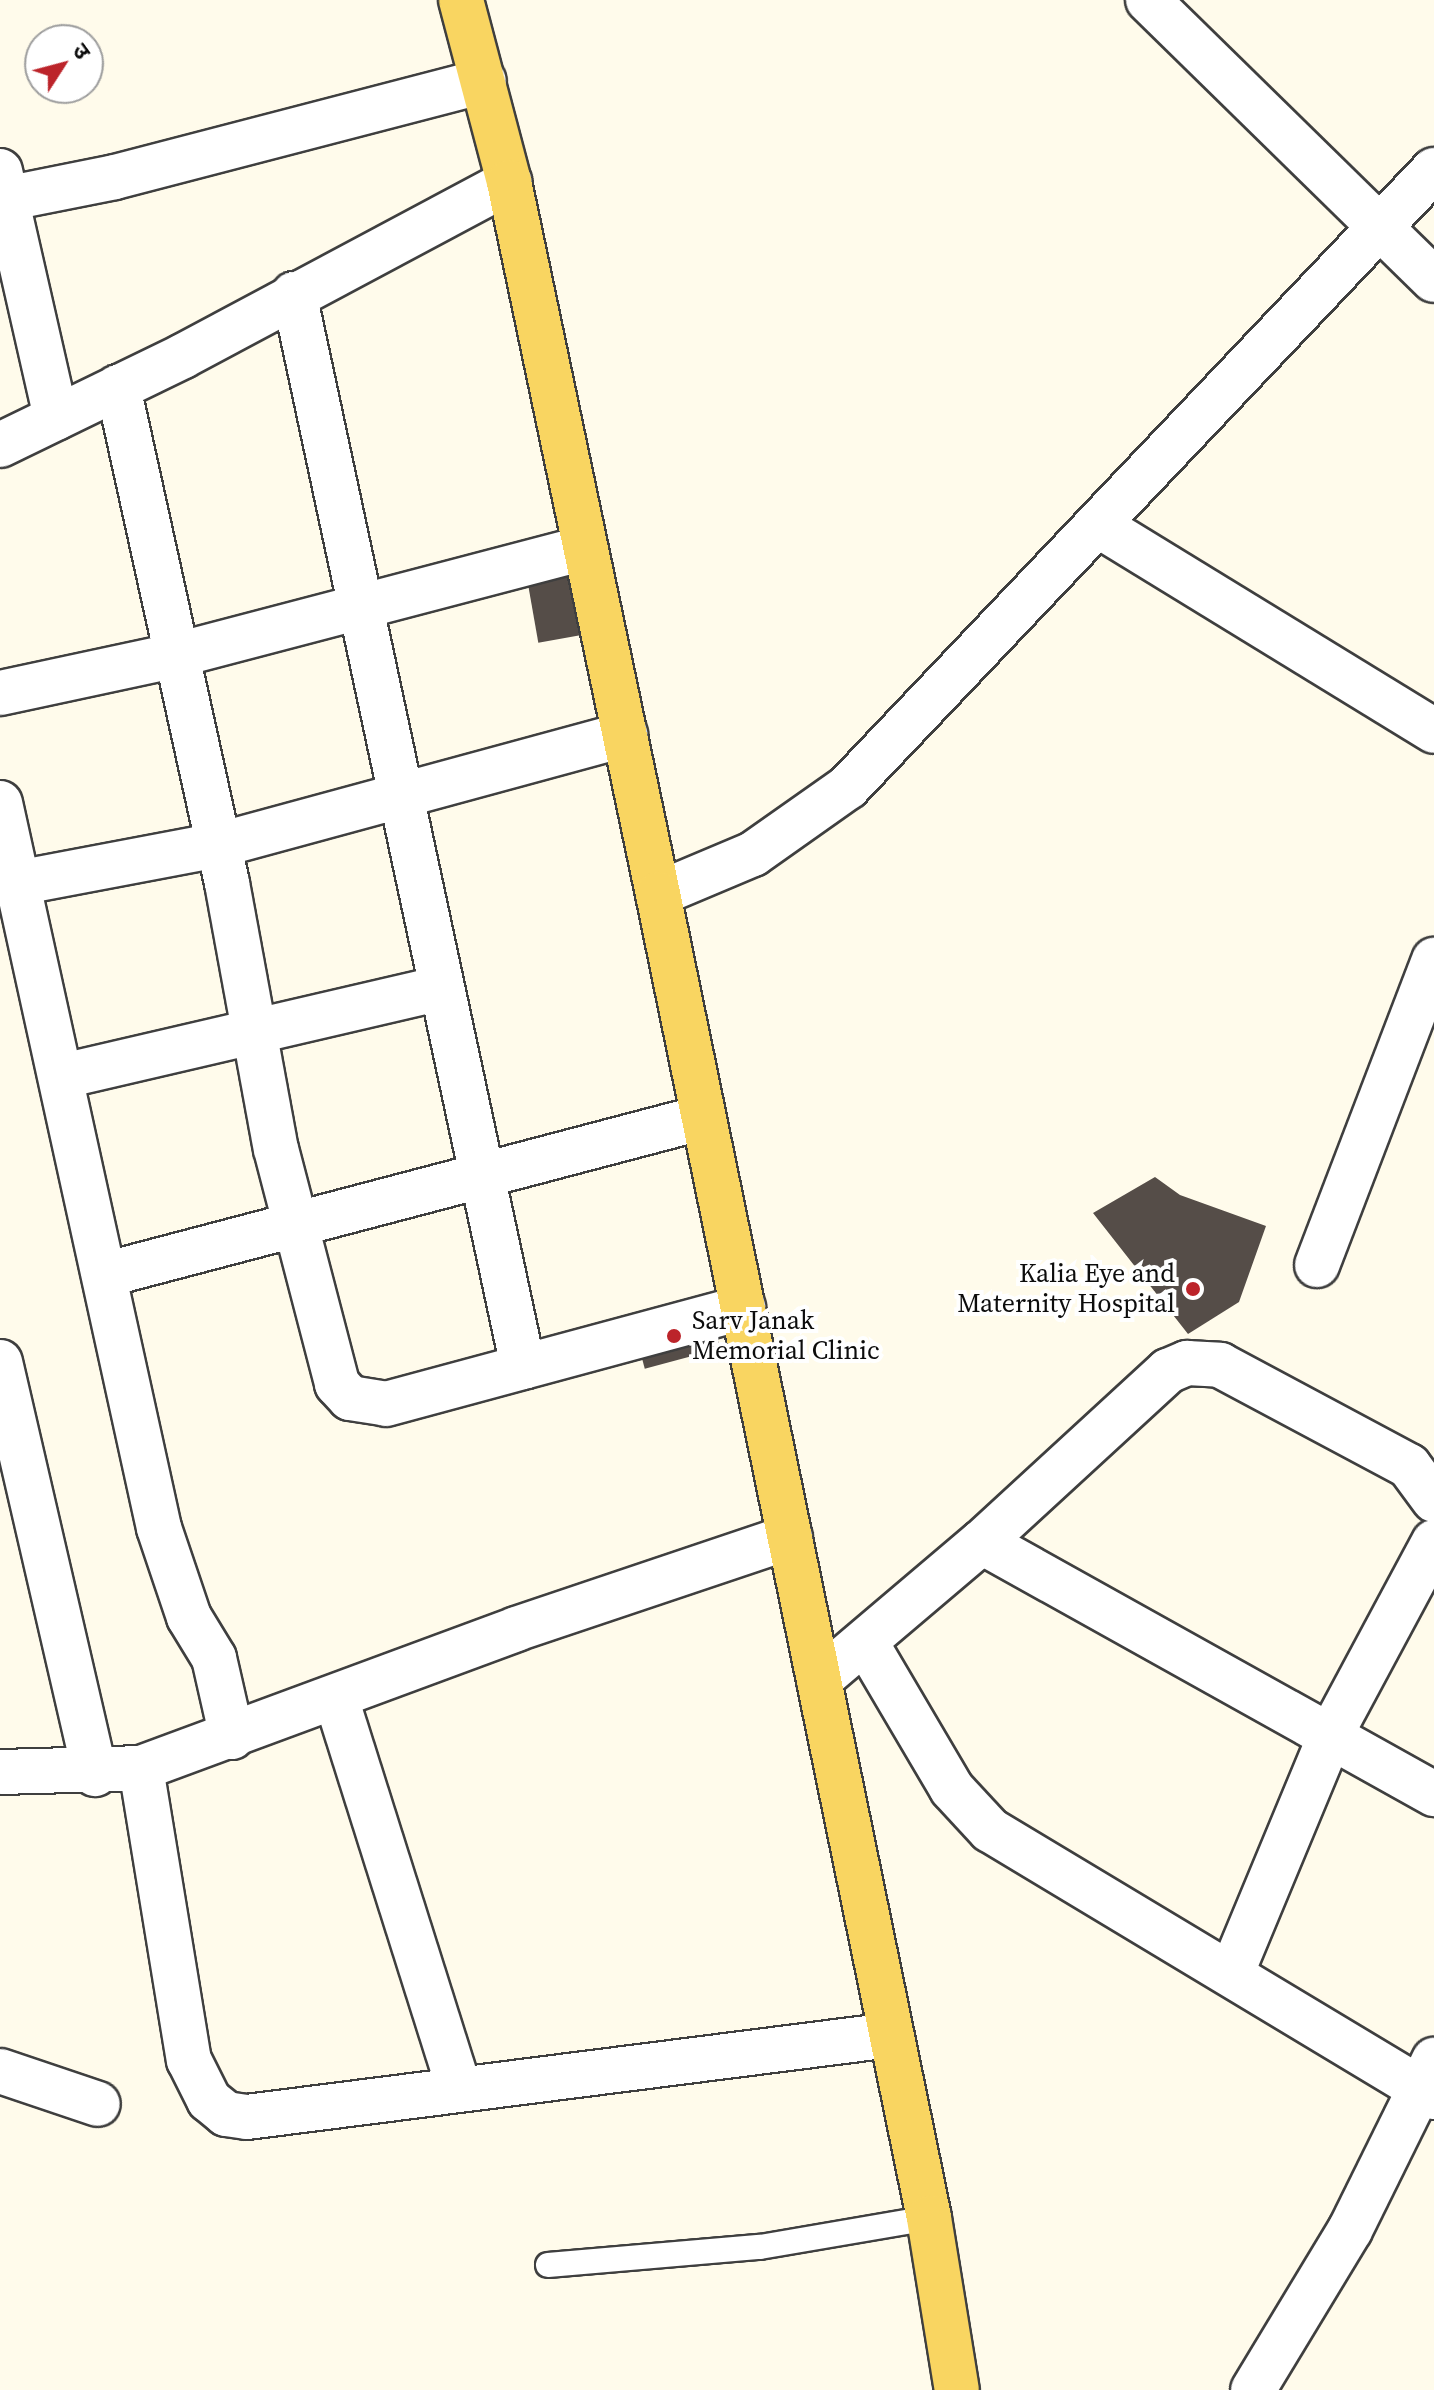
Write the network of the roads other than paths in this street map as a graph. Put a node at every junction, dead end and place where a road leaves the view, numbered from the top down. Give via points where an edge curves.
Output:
1 (461, 0) edge
2 (1175, 9) edge
3 (484, 81) junction
4 (1434, 170) edge
5 (509, 182) junction
6 (2, 190) edge
7 (1380, 231) junction
8 (1434, 280) edge
9 (294, 294) junction
10 (118, 387) junction
11 (56, 418) junction
12 (0, 445) edge
13 (1098, 525) junction
14 (585, 548) junction
15 (361, 607) junction
16 (177, 655) junction
17 (0, 693) edge
18 (1434, 731) edge
19 (625, 735) junction
20 (401, 798) junction
21 (0, 803) edge
22 (219, 845) junction
23 (17, 883) junction
24 (658, 894) junction
25 (1434, 960) edge
26 (441, 988) junction
27 (257, 1028) junction
28 (63, 1076) junction
29 (704, 1117) junction
30 (481, 1177) junction
31 (294, 1227) junction
32 (1317, 1265) dead end
33 (104, 1275) junction
34 (743, 1308) junction
35 (0, 1362) edge
36 (523, 1367) junction
37 (1434, 1500) edge
38 (790, 1537) junction
39 (982, 1542) junction
40 (1434, 1542) edge
41 (866, 1643) junction
42 (819, 1680) junction
43 (336, 1698) junction
44 (1331, 1734) junction
45 (232, 1737) junction
46 (141, 1768) junction
47 (0, 1772) edge
48 (95, 1774) junction
49 (1434, 1794) edge
50 (1232, 1972) junction
51 (891, 2035) junction
52 (0, 2071) edge
53 (1429, 2082) edge
54 (459, 2089) junction
55 (98, 2104) dead end
56 (929, 2218) junction
57 (548, 2265) dead end
58 (957, 2390) edge
59 (1253, 2390) edge

1 - 3 main road
2 - 7 street
3 - 5 main road
3 - 6 street via 115,177
4 - 7 street
5 - 9 street
5 - 14 main road
6 - 11 street
7 - 8 street
7 - 13 street
9 - 10 street
9 - 15 street
10 - 11 street
10 - 16 street
11 - 12 street
13 - 18 street
13 - 24 street via 848,787 753,854
14 - 15 street
14 - 19 main road
15 - 16 street
15 - 20 street
16 - 17 street
16 - 22 street
19 - 20 street
19 - 24 main road
20 - 22 street
20 - 26 street
21 - 23 street
22 - 23 street
22 - 27 street
23 - 28 street
24 - 29 main road
25 - 32 street
26 - 27 street
26 - 30 street
27 - 28 street
27 - 31 street
28 - 33 street
29 - 30 street
29 - 34 main road
30 - 31 street
30 - 36 street
31 - 33 street
31 - 36 street via 337,1384 350,1398 386,1404
33 - 45 street via 168,1564 214,1658
34 - 36 street
34 - 38 main road
35 - 48 street
37 - 39 street via 1409,1466 1220,1365 1199,1361 1168,1371
38 - 42 main road
38 - 43 street via 516,1629
39 - 41 street
39 - 44 street
40 - 44 street
41 - 42 street
41 - 50 street via 952,1789 990,1830
42 - 51 main road
43 - 45 street
43 - 54 street
44 - 49 street
44 - 50 street
45 - 46 street
46 - 48 street
46 - 54 street via 189,2060 209,2100 226,2114 247,2117
47 - 48 street
50 - 53 street
51 - 54 street
51 - 56 main road
52 - 55 street
53 - 59 street via 1350,2230
56 - 57 lane via 760,2247
56 - 58 main road

